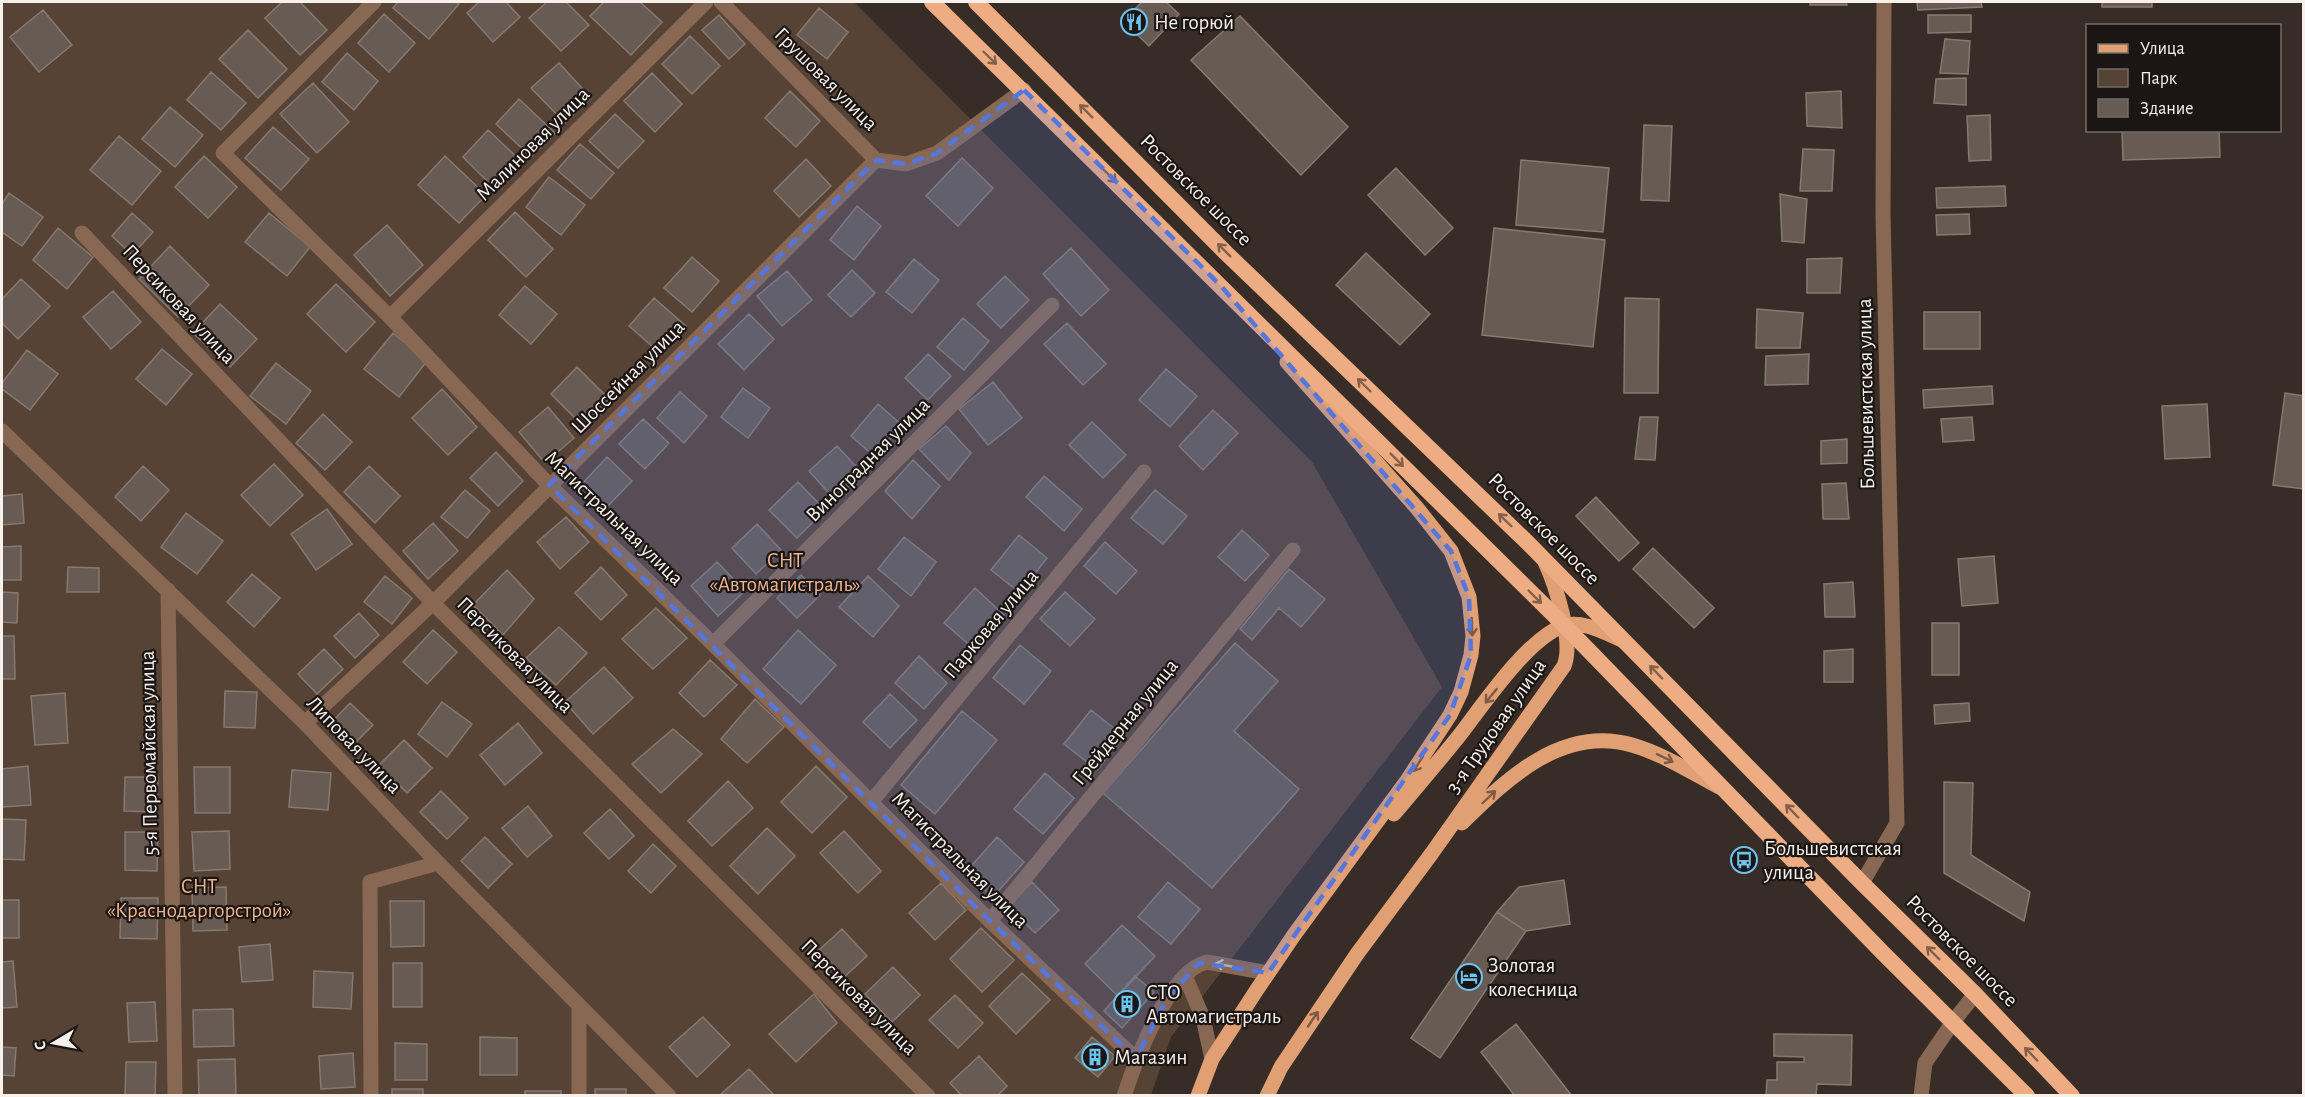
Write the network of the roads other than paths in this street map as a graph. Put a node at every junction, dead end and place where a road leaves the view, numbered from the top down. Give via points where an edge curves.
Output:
1 (374, 2) edge
2 (706, 2) edge
3 (721, 2) edge
4 (932, 2) edge
5 (976, 2) edge
6 (1884, 2) edge
7 (1024, 90) junction
8 (876, 160) junction
9 (82, 233) dead end
10 (1221, 286) junction
11 (1052, 304) dead end
12 (390, 317) junction
13 (2, 431) edge
14 (1144, 472) dead end
15 (549, 485) junction
16 (1293, 550) dead end
17 (1545, 562) junction
18 (168, 590) junction
19 (433, 603) junction
20 (1564, 625) junction
21 (1627, 642) junction
22 (713, 644) junction
23 (305, 723) junction
24 (1725, 790) junction
25 (870, 802) junction
26 (1432, 853) junction
27 (438, 863) junction
28 (1862, 883) junction
29 (990, 921) junction
30 (1294, 935) junction
31 (1268, 973) junction
32 (1185, 976) junction
33 (1975, 994) junction
34 (579, 1006) junction
35 (1953, 1022) junction
36 (1136, 1059) junction
37 (1212, 1059) junction
38 (175, 1095) edge
39 (371, 1095) edge
40 (579, 1095) edge
41 (669, 1095) edge
42 (928, 1095) edge
43 (1124, 1095) edge
44 (1198, 1095) edge
45 (1267, 1095) edge
46 (1921, 1095) edge
47 (2027, 1095) edge
48 (2072, 1095) edge

1 - 12 street, Магистральная улица via 223,153
2 - 12 street, Малиновая улица
3 - 8 street, Грушовая улица
4 -> 7 highway
17 -> 5 highway, Ростовское шоссе via 1226,253
6 - 28 street, Большевистская улица via 1883,214 1897,823
7 - 8 street via 937,153 906,164
7 -> 10 highway
8 - 15 street, Шоссейная улица
9 - 19 street, Персиковая улица
10 -> 20 highway
10 -> 30 main road via 1451,551 1469,597 1472,618 1471,656 1450,715
11 - 22 street, Виноградная улица
12 - 15 street, Магистральная улица
13 - 18 street, Липовая улица
14 - 25 street, Парковая улица
15 - 19 street, Шоссейная улица
15 - 22 street, Магистральная улица
16 - 29 street, Грейдерная улица
17 - 20 main road via 1557,590
17 - 21 highway, Ростовское шоссе
18 - 23 street, Липовая улица
18 - 38 street, 5-я Первомайская улица
19 - 23 street, Шоссейная улица
19 - 42 street, Персиковая улица
20 - 21 main road via 1595,629
20 - 24 highway
20 - 26 main road, 3-я Трудовая улица via 1564,666
20 -> 30 main road, 3-я Трудовая улица via 1514,666
28 -> 21 highway, Ростовское шоссе
22 - 25 street, Магистральная улица
23 - 27 street, Липовая улица
26 -> 24 main road via 1504,783 1549,753 1579,744 1603,741 1631,745 1659,755
24 - 35 highway
25 - 29 street, Магистральная улица
45 -> 26 main road, 3-я Трудовая улица via 1281,1067 1351,963
27 - 34 street, Липовая улица
27 - 39 street via 370,882
33 -> 28 highway, Ростовское шоссе
29 - 36 street, Магистральная улица
30 - 31 main road
31 -> 32 street via 1207,962 1199,963
31 - 37 main road
32 - 36 street via 1167,999
32 - 37 street via 1203,1018
33 - 35 street
48 -> 33 highway, Ростовское шоссе
34 - 40 street
34 - 41 street, Липовая улица
35 - 46 street via 1925,1063
35 - 47 highway
36 - 43 street
37 - 44 main road

